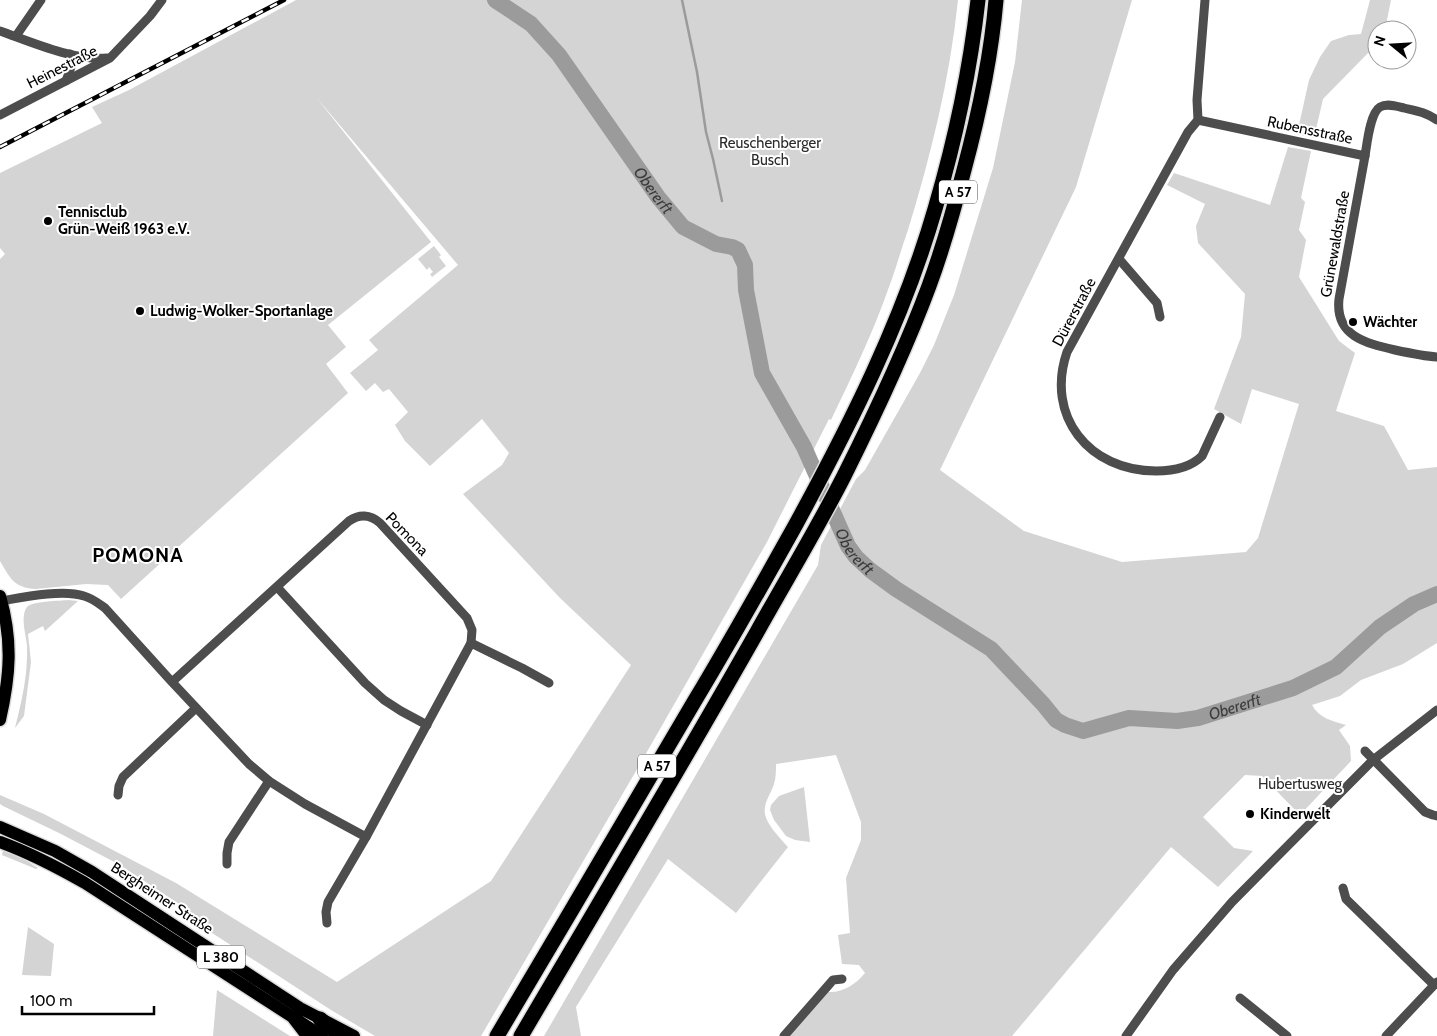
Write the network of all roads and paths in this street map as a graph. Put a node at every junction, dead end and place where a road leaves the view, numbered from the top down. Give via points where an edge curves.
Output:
1 (41, 0) edge
2 (162, 0) edge
3 (978, 0) edge
4 (996, 0) edge
5 (1205, 0) edge
6 (0, 31) edge
7 (16, 36) junction
8 (70, 54) junction
9 (110, 58) junction
10 (66, 81) junction
11 (0, 115) edge
12 (1198, 120) junction
13 (1437, 120) edge
14 (1365, 156) junction
15 (1118, 259) junction
16 (1160, 317) dead end
17 (1437, 357) edge
18 (1220, 417) dead end
19 (277, 587) junction
20 (1, 599) edge
21 (471, 643) junction
22 (172, 682) junction
23 (548, 683) dead end
24 (2, 697) edge
25 (196, 708) junction
26 (1437, 710) edge
27 (0, 720) edge
28 (427, 725) junction
29 (1365, 752) dead end
30 (1373, 760) junction
31 (270, 781) junction
32 (118, 795) dead end
33 (1437, 816) edge
34 (0, 827) edge
35 (366, 838) junction
36 (0, 842) edge
37 (227, 864) dead end
38 (1343, 888) dead end
39 (327, 922) dead end
40 (842, 979) dead end
41 (1435, 983) edge
42 (1240, 998) dead end
43 (295, 1018) junction
44 (320, 1019) junction
45 (309, 1036) edge
46 (322, 1036) edge
47 (340, 1036) edge
48 (354, 1036) edge
49 (498, 1036) edge
50 (521, 1036) edge
51 (784, 1036) edge
52 (1126, 1036) edge
53 (1287, 1036) edge
54 (1386, 1036) edge

1 - 7 street
2 - 9 street, Heinestraße
3 - 49 highway, A 57 via 964,92 934,212 881,355 832,458 743,620
4 - 50 highway, A 57 via 994,30 974,133 952,214 904,349 826,509
5 - 12 street
6 - 7 street
7 - 8 street
8 - 9 street
8 - 10 street
9 - 10 street, Heinestraße
10 - 11 street, Heinestraße
12 - 14 street, Rubensstraße
12 - 15 street, Dürerstraße via 1188,132
13 - 14 street, Rubensstraße via 1427,113 1392,105 1378,108 1374,113
14 - 17 street, Grünewaldstraße via 1339,298 1339,316 1348,331 1360,340 1411,354
15 - 16 street via 1157,303
15 - 18 street, Dürerstraße via 1065,360 1062,401 1069,423 1096,454 1113,463 1145,471 1161,471 1178,469 1202,456
19 - 21 street, Pomona via 349,521 358,516 372,517 467,618 472,630
19 - 22 street, Pomona
19 - 28 street via 384,700
20 - 22 street via 66,594 80,594 92,599 105,608
20 - 24 main road via 9,647
21 - 23 street
21 - 28 street
22 - 25 street
24 - 27 main road
25 - 31 street via 249,764
25 - 32 street via 123,777
26 - 30 street
28 - 35 street
29 - 30 street
30 - 33 street via 1425,812
30 - 52 street via 1199,938
31 - 35 street
31 - 37 street via 229,842
34 - 44 main road, Bergheimer Straße / L 380 via 92,872
35 - 39 street via 328,902
36 - 43 main road, Bergheimer Straße / L 380 via 60,868
38 - 41 street via 1346,898
40 - 51 street via 833,980
41 - 54 street
42 - 53 street
43 - 45 highway
43 - 46 main road, Bergheimer Straße / L 380
44 - 47 highway
44 - 48 main road, Bergheimer Straße / L 380

